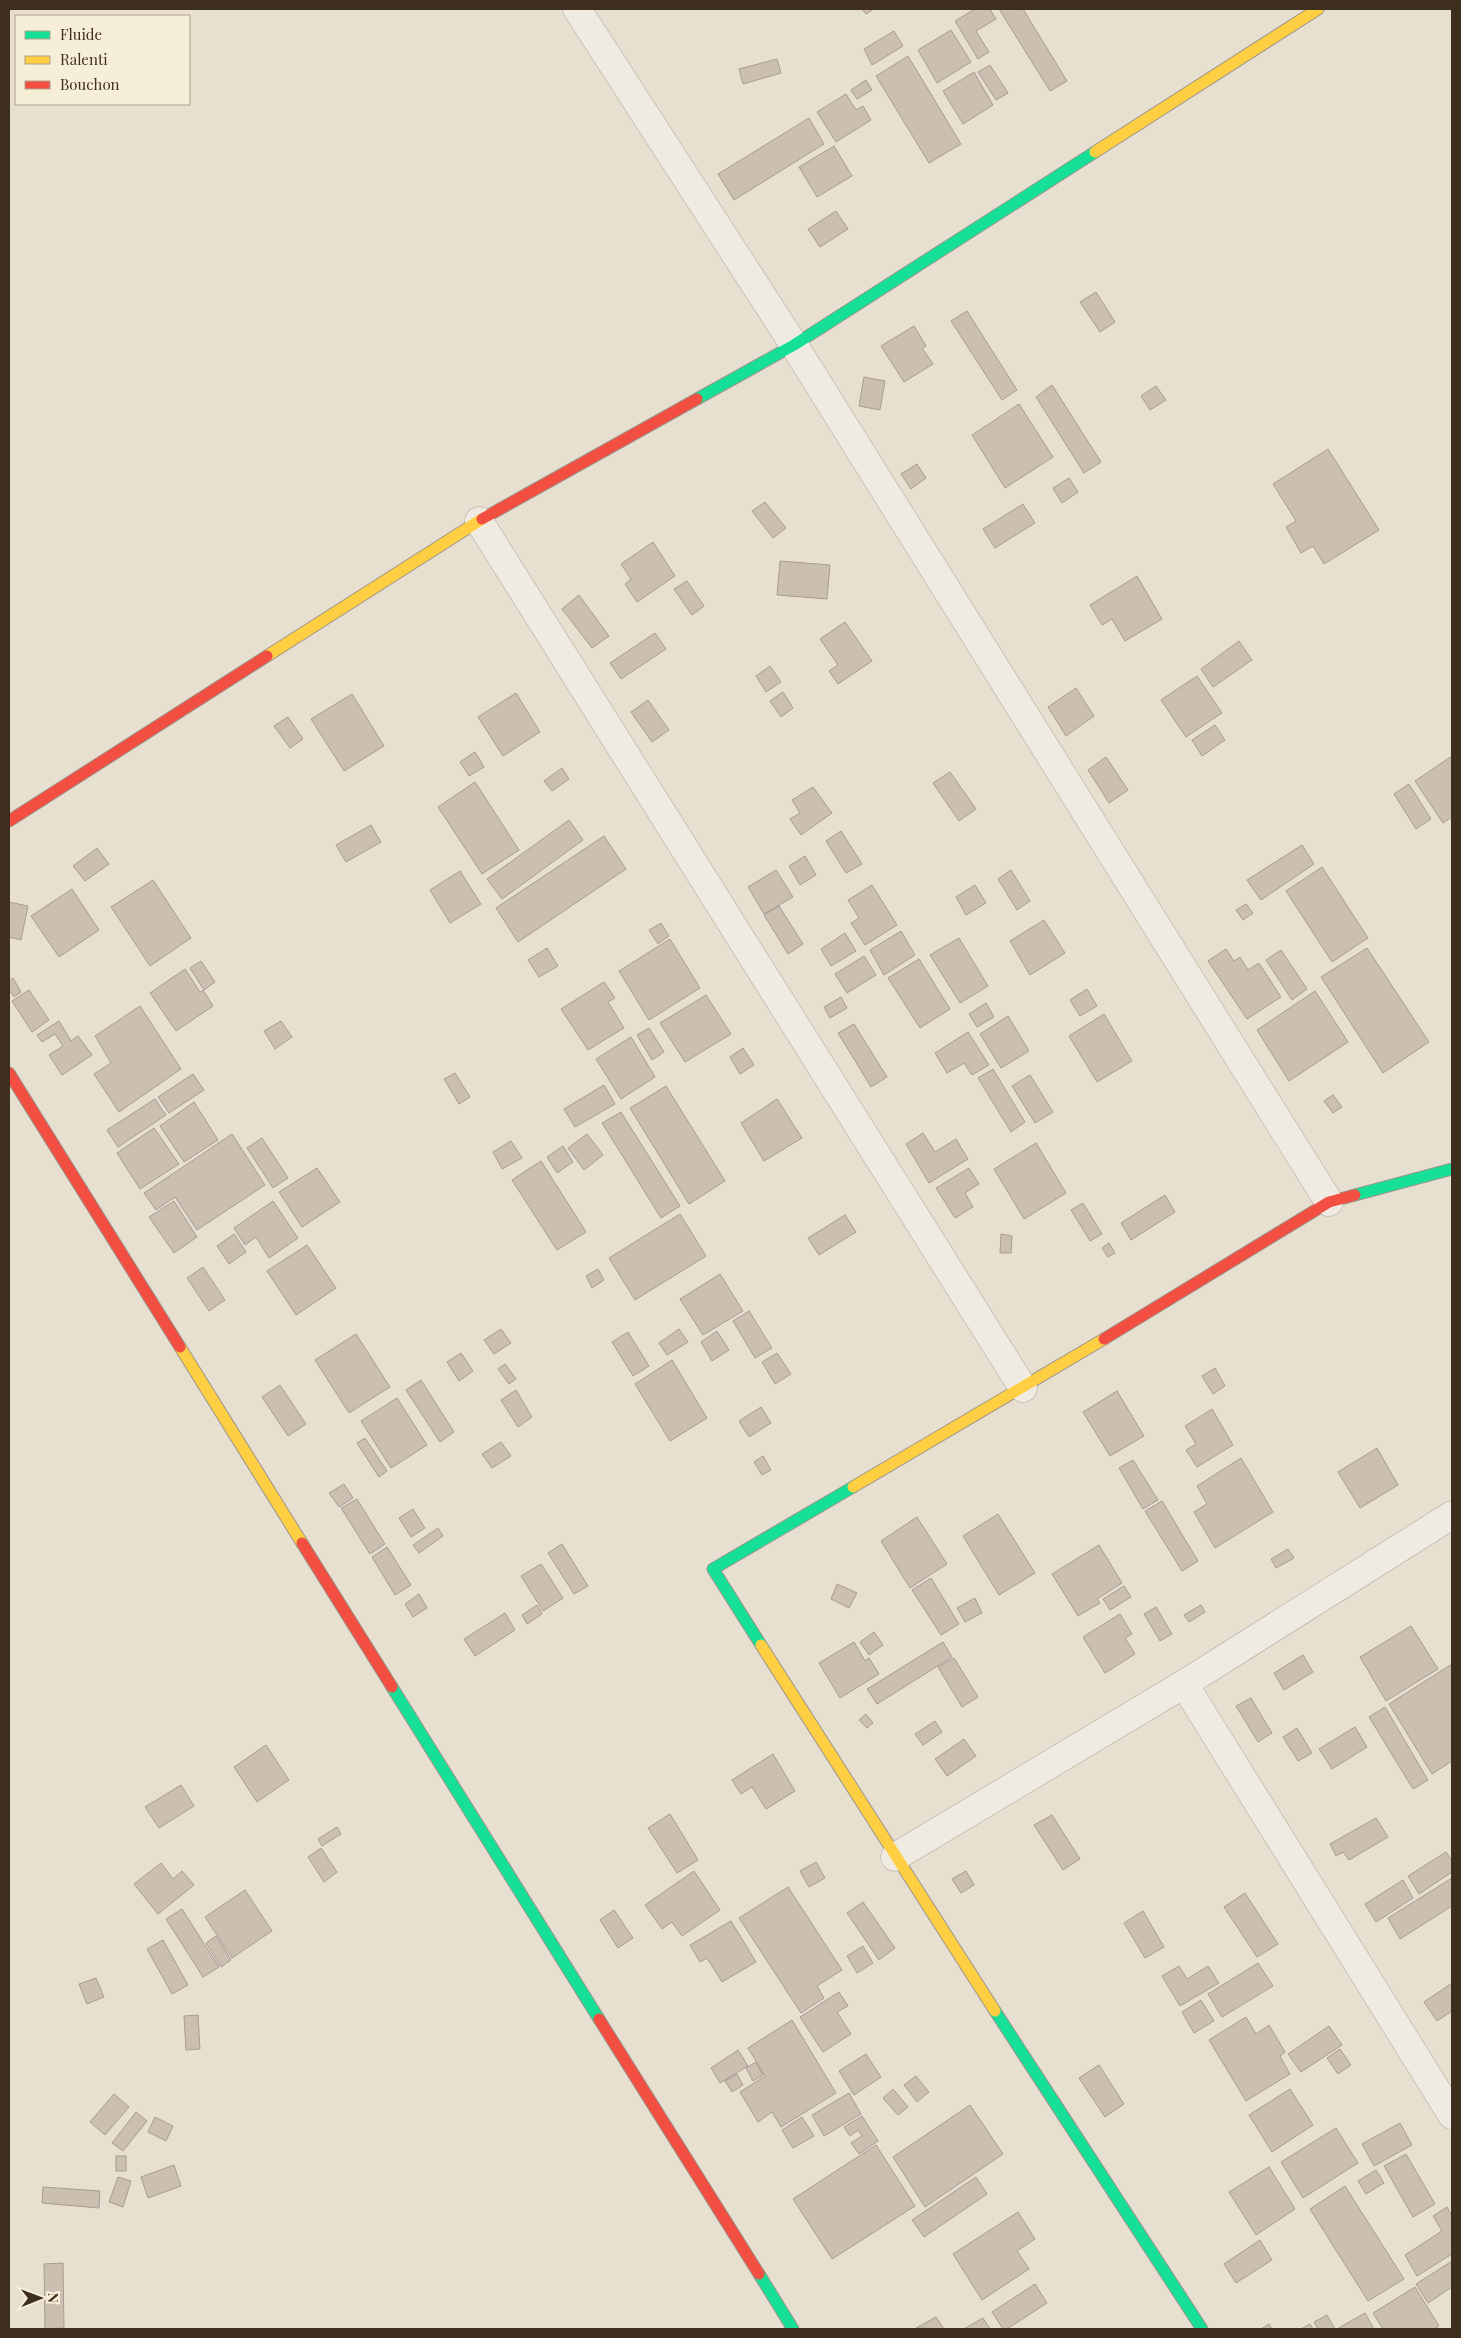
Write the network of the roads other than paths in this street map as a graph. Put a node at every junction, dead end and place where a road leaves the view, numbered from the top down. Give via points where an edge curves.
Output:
1 (577, 9) edge
2 (1318, 9) edge
3 (794, 345) junction
4 (479, 522) junction
5 (9, 821) edge
6 (9, 1072) edge
7 (1452, 1169) edge
8 (1330, 1202) junction
9 (1023, 1388) junction
10 (1452, 1515) edge
11 (1184, 1684) junction
12 (895, 1857) junction
13 (1452, 2115) edge
14 (793, 2329) edge
15 (1202, 2329) edge

1 - 3 street
2 - 3 street
3 - 4 street
3 - 8 street
4 - 5 street
4 - 9 street
6 - 14 street
7 - 8 street
8 - 9 street
9 - 12 street via 713,1568
10 - 11 street
11 - 12 street
11 - 13 street
12 - 15 street

